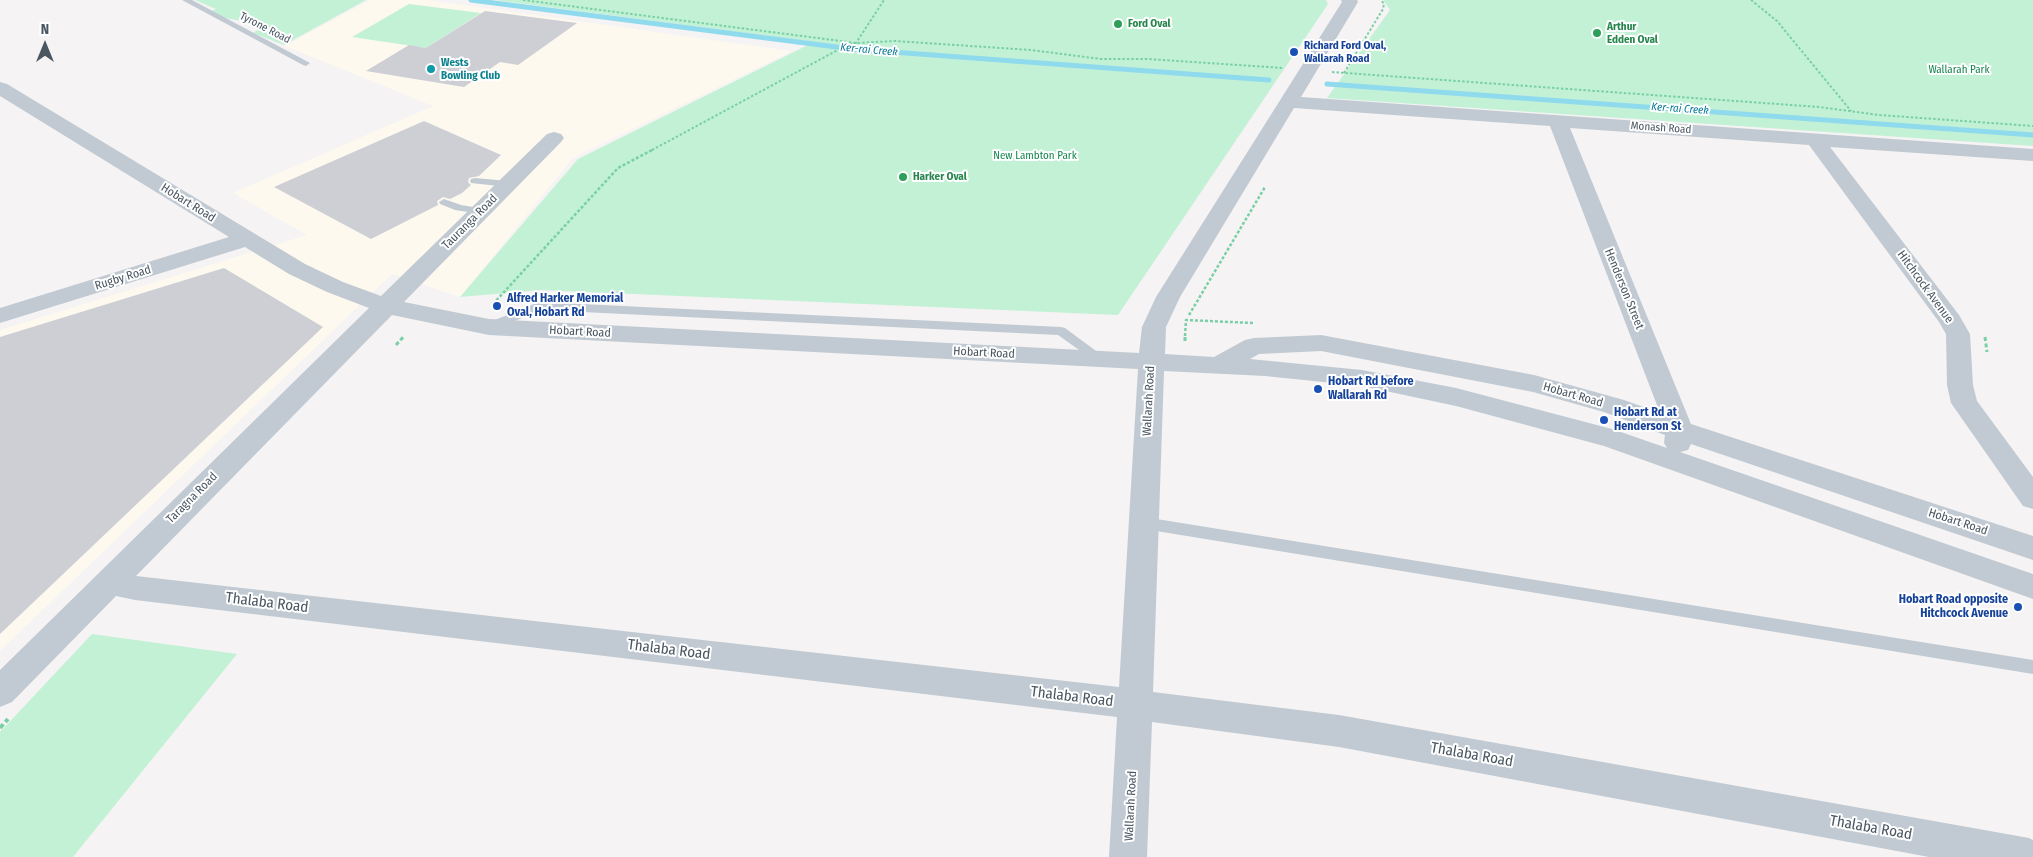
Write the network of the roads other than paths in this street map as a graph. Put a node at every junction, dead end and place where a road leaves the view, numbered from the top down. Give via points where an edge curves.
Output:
1 (186, 0) edge
2 (1349, 0) edge
3 (306, 63) dead end
4 (0, 88) edge
5 (1289, 102) junction
6 (1557, 120) junction
7 (554, 138) dead end
8 (1815, 140) junction
9 (2033, 155) edge
10 (475, 181) dead end
11 (508, 184) junction
12 (444, 202) dead end
13 (481, 211) junction
14 (246, 239) junction
15 (385, 306) junction
16 (0, 316) edge
17 (1151, 361) junction
18 (1219, 365) junction
19 (1680, 430) junction
20 (1676, 460) junction
21 (2033, 498) edge
22 (1144, 523) junction
23 (2033, 548) edge
24 (108, 582) junction
25 (2033, 587) edge
26 (2033, 668) edge
27 (0, 692) edge
28 (1136, 705) junction
29 (1128, 857) edge
30 (2029, 857) edge

1 - 3 lane, Tyrone Road
2 - 5 street, Wallarah Road
4 - 14 street, Hobart Road
5 - 6 street, Monash Road
5 - 17 street, Wallarah Road via 1163,305 1154,328
6 - 8 street, Monash Road
6 - 19 street, Henderson Street
7 - 11 street, Tauranga Road
8 - 9 street, Monash Road
8 - 21 street, Hitchcock Avenue via 1950,320 1958,334 1964,403
10 - 11 lane
11 - 13 street, Tauranga Road
12 - 13 lane
13 - 15 street, Tauranga Road
14 - 15 street, Hobart Road via 297,269
14 - 16 street, Rugby Road
15 - 17 street, Hobart Road
15 - 24 street, Taragna Road
17 - 18 street, Hobart Road
17 - 22 street, Wallarah Road
18 - 19 street, Hobart Road via 1254,346 1321,343 1534,384 1614,406
18 - 20 street, Hobart Road via 1317,372 1456,397 1552,421
19 - 20 street, Henderson Street
19 - 23 street, Hobart Road
20 - 25 street, Hobart Road
22 - 26 lane
22 - 28 street, Wallarah Road
24 - 27 street, Taragna Road
24 - 28 street, Thalaba Road via 135,588
28 - 29 street, Wallarah Road
28 - 30 street, Thalaba Road via 1338,731

